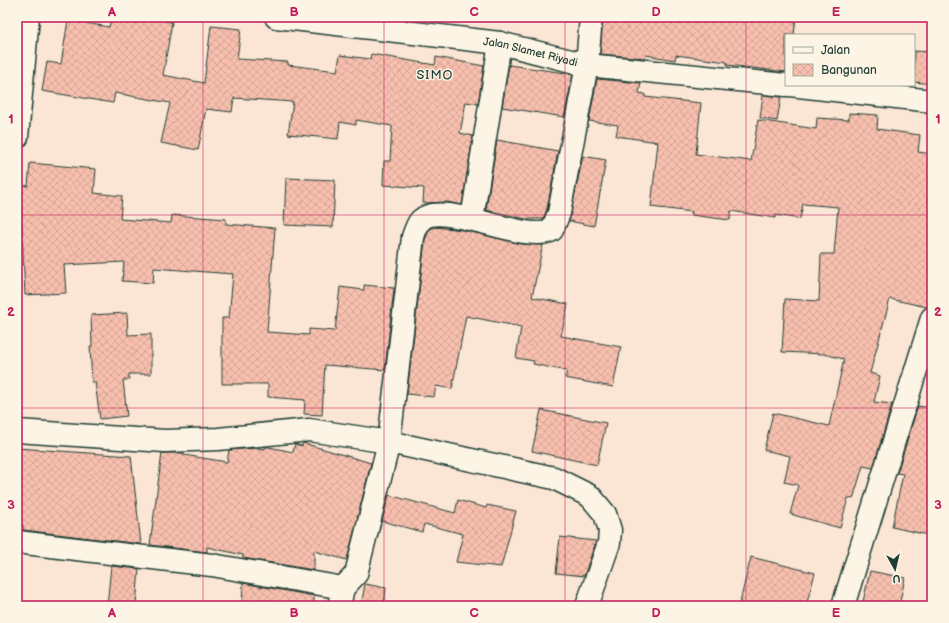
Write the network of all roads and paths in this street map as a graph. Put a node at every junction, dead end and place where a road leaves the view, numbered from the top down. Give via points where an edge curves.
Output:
1 (28, 17) edge
2 (276, 17) edge
3 (591, 17) edge
4 (500, 43) junction
5 (587, 65) junction
6 (785, 84) edge
7 (799, 86) edge
8 (932, 101) edge
9 (17, 137) edge
10 (472, 219) junction
11 (932, 318) edge
12 (17, 431) edge
13 (389, 442) junction
14 (17, 542) edge
15 (341, 597) edge
16 (587, 606) edge
17 (843, 606) edge

1 - 9 street
2 - 4 street, Jalan Slamet Riyadi
3 - 5 street
4 - 5 street, Jalan Slamet Riyadi
4 - 10 street
5 - 6 street, Jalan Slamet Riyadi
5 - 10 street via 559,213 552,230 542,235
7 - 8 street
10 - 13 street via 432,214 417,225
11 - 17 street
12 - 13 street via 165,441 218,439 309,430
13 - 15 street via 356,574
13 - 16 street via 554,478 590,496 606,514 610,530 609,543
14 - 15 street via 212,565

